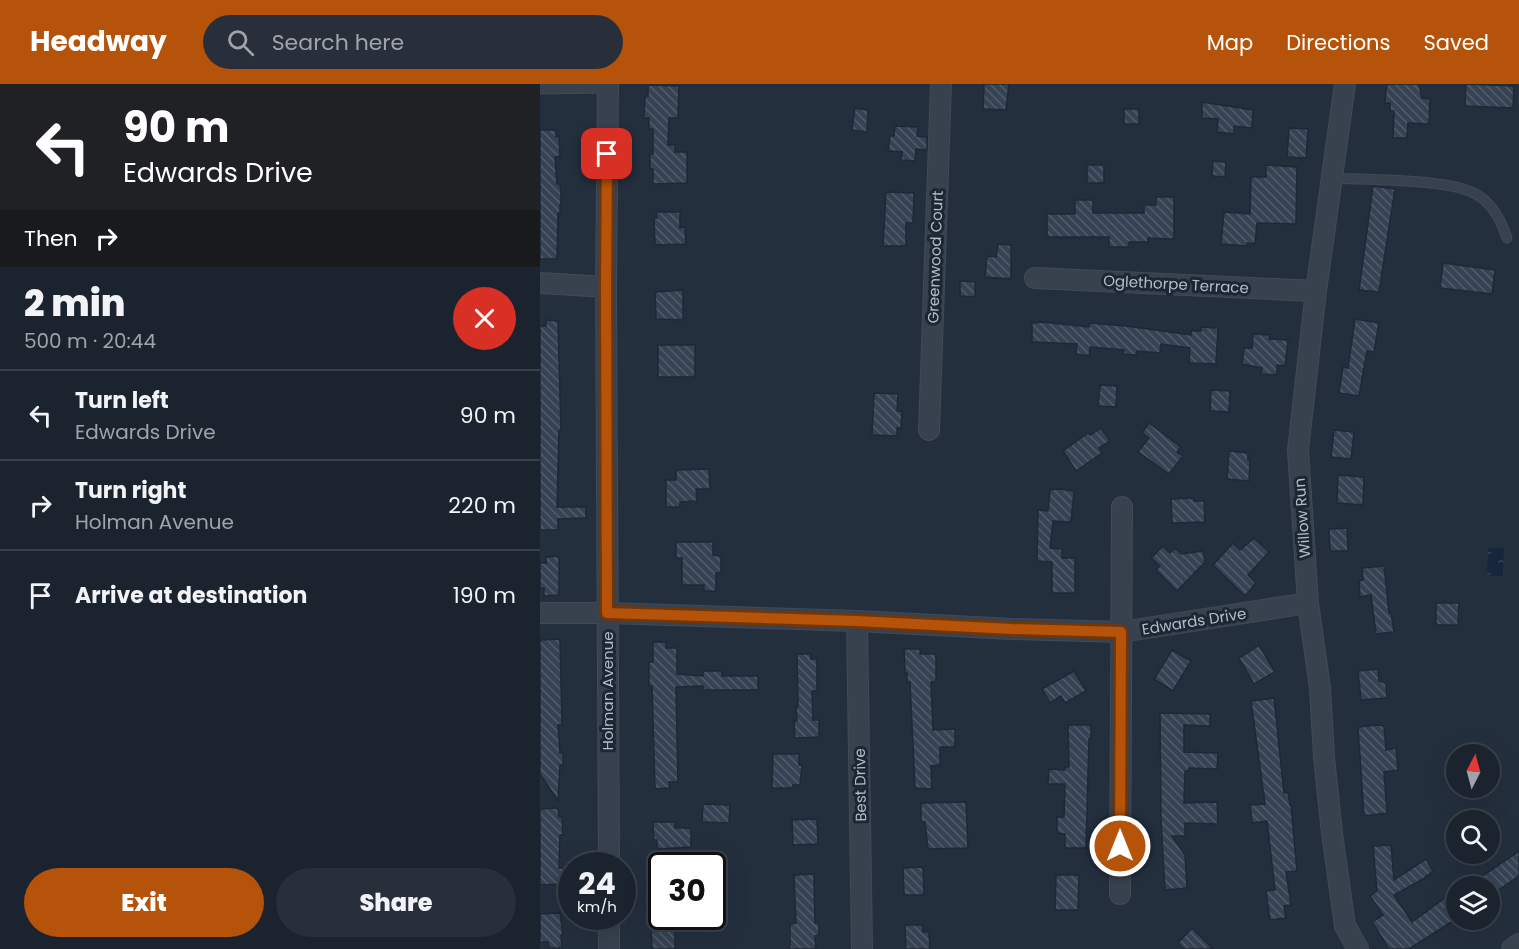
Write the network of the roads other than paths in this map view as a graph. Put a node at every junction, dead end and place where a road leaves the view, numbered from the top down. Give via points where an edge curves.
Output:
1 (941, 84) edge
2 (1345, 84) edge
3 (608, 86) edge
4 (540, 89) edge
5 (1332, 178) junction
6 (1507, 238) dead end
7 (1035, 278) dead end
8 (540, 283) edge
9 (606, 287) junction
10 (1316, 291) junction
11 (930, 430) dead end
12 (1122, 507) dead end
13 (1308, 603) junction
14 (540, 613) edge
15 (607, 613) junction
16 (857, 621) junction
17 (1121, 632) junction
18 (609, 852) edge
19 (1120, 894) dead end
20 (609, 930) edge
21 (1519, 944) edge
22 (609, 949) edge
23 (862, 949) edge
24 (1358, 949) edge
25 (1512, 949) edge

1 - 11 street, Greenwood Court
2 - 5 street, Willow Run
3 - 4 lane
3 - 9 street, Holman Avenue
5 - 6 lane via 1459,186 1480,196 1500,217
5 - 10 street, Willow Run
7 - 10 street, Oglethorpe Terrace
8 - 9 street
9 - 15 street, Holman Avenue
10 - 13 street, Willow Run via 1298,450
12 - 17 street
13 - 17 street, Edwards Drive
13 - 24 street, Willow Run via 1345,926
14 - 15 street, Edwards Drive
15 - 16 street, Edwards Drive
15 - 18 street, Holman Avenue
16 - 17 street, Edwards Drive
16 - 23 street, Best Drive
17 - 19 street
20 - 22 street
21 - 25 street

